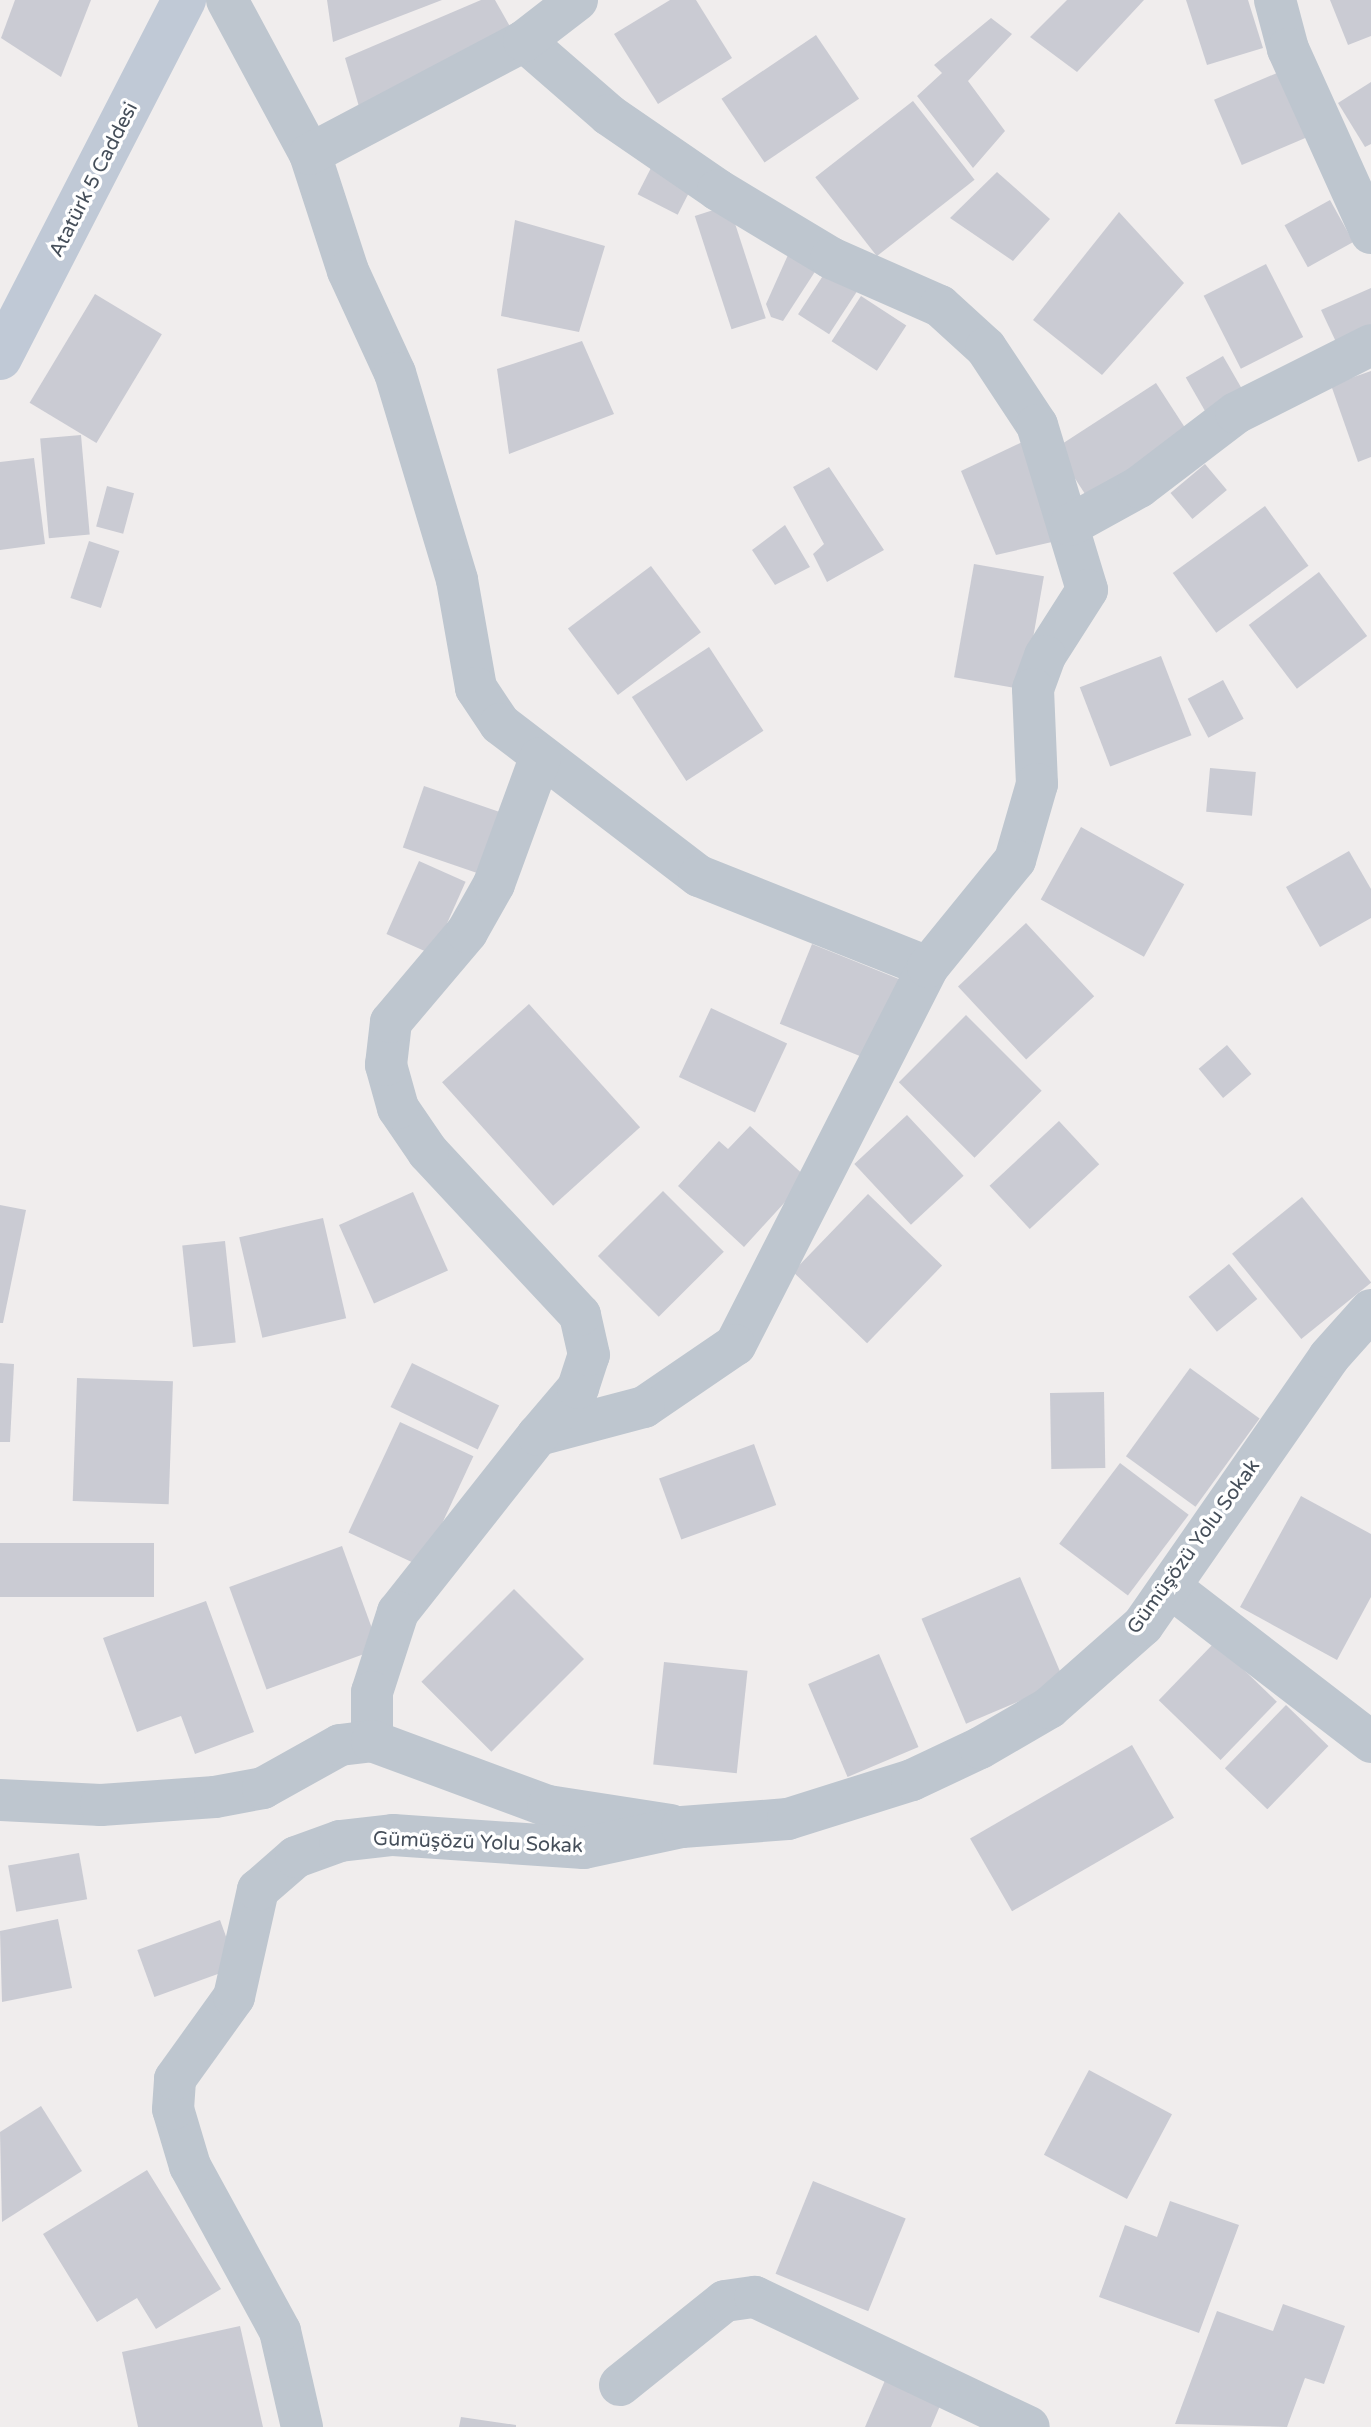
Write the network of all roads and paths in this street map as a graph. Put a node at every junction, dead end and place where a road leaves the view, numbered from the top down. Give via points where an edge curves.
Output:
1 (184, 0) edge
2 (227, 0) edge
3 (577, 0) edge
4 (1275, 0) edge
5 (524, 41) junction
6 (310, 154) junction
7 (1371, 233) edge
8 (5, 338) edge
9 (1371, 345) edge
10 (1070, 525) junction
11 (540, 758) junction
12 (928, 967) junction
13 (1371, 1310) edge
14 (538, 1435) junction
15 (1170, 1587) junction
16 (372, 1741) junction
17 (1371, 1742) edge
18 (0, 1800) edge
19 (682, 1827) junction
20 (620, 2385) dead end
21 (957, 2413) edge
22 (302, 2427) edge
23 (1029, 2427) edge

1 - 8 main road, Atatürk 5 Caddesi
2 - 6 street
3 - 5 street
4 - 7 street via 1288,49
5 - 6 street
5 - 10 street via 609,115 731,198 831,258 940,306 986,348 1037,425
6 - 11 street via 348,271 395,373 457,580 476,688 500,724
9 - 10 street via 1236,413 1139,487
10 - 12 street via 1087,590 1045,656 1033,689 1031,817 1001,881
11 - 12 street via 699,876
11 - 14 street via 494,884 467,932 391,1022 386,1065 398,1108 428,1152 580,1315 589,1355 578,1388
12 - 14 street via 735,1345 644,1407
13 - 15 street, Gümüşözü Yolu Sokak via 1329,1357
14 - 16 street via 398,1612 372,1692
15 - 17 street
15 - 19 street, Gümüşözü Yolu Sokak via 1106,1661 1049,1708 980,1748 912,1780 788,1819
16 - 18 street via 340,1745 263,1788 215,1797 101,1805
16 - 19 street via 548,1806
19 - 22 street, Gümüşözü Yolu Sokak via 584,1848 393,1835 340,1841 296,1857 258,1890 246,1918 246,1956 234,1997 175,2079 173,2109 190,2166 280,2331
20 - 21 street via 707,2313 755,2297
21 - 23 street

